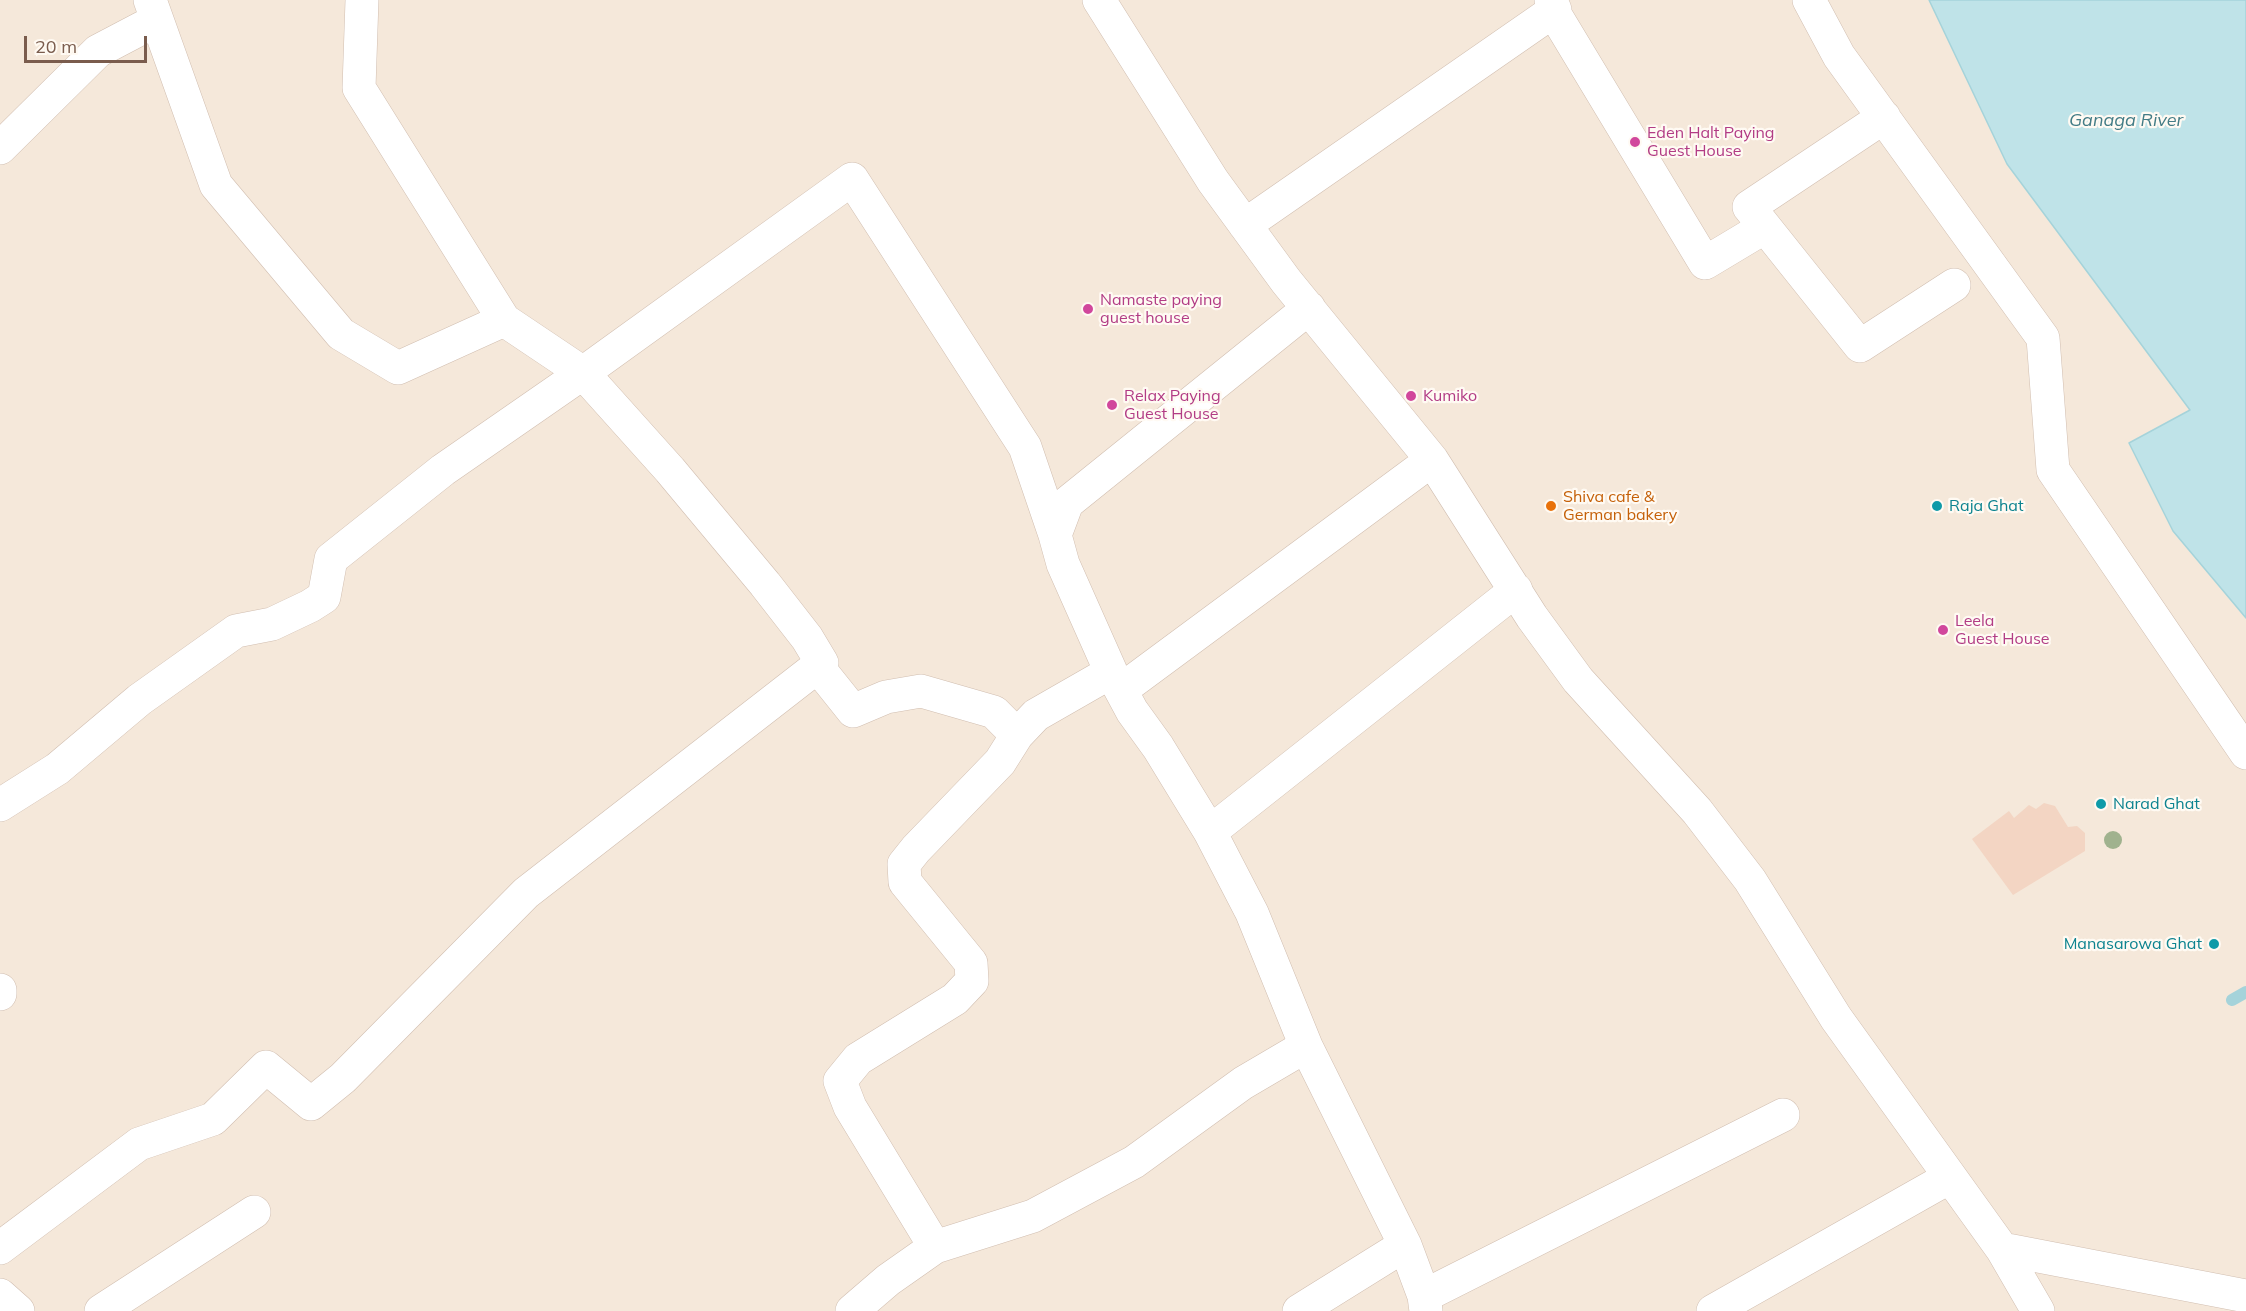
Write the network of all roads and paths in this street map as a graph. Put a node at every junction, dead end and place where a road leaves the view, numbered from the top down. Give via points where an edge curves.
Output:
1 (362, 0) edge
2 (1099, 0) edge
3 (1809, 0) edge
4 (1552, 6) edge
5 (154, 10) edge
6 (1884, 117) junction
7 (0, 148) edge
8 (1245, 225) junction
9 (1765, 227) junction
10 (1954, 285) dead end
11 (1309, 308) junction
12 (504, 320) junction
13 (583, 373) junction
14 (1432, 460) junction
15 (1055, 535) junction
16 (1516, 590) junction
17 (817, 666) junction
18 (1116, 681) junction
19 (1017, 735) junction
20 (2246, 753) edge
21 (0, 805) edge
22 (1210, 832) junction
23 (1306, 1046) junction
24 (1783, 1115) dead end
25 (1950, 1177) junction
26 (254, 1212) dead end
27 (1405, 1245) junction
28 (935, 1247) junction
29 (0, 1248) edge
30 (2002, 1249) junction
31 (0, 1295) edge
32 (2246, 1296) edge
33 (1425, 1304) edge
34 (18, 1311) edge
35 (101, 1311) edge
36 (852, 1311) edge
37 (1299, 1311) edge
38 (1713, 1311) edge
39 (2038, 1311) edge

1 - 12 street via 359,88
2 - 8 street
3 - 6 street via 1839,56
4 - 8 street
4 - 9 street via 1705,263
5 - 7 street via 98,51
5 - 12 street via 216,185 341,334 398,368
6 - 9 street via 1749,207
6 - 20 street via 2043,338 2053,470
8 - 11 street
9 - 10 street via 1860,346
11 - 14 street
11 - 15 street via 1067,503
12 - 13 street
13 - 15 street via 852,179 1025,447
13 - 17 street via 765,584 807,638 822,663
13 - 21 street via 443,470 331,559 324,597 272,624 236,631 139,700 57,769
14 - 16 street
14 - 18 street
15 - 18 street via 1063,564
16 - 22 street
16 - 25 street via 1578,680 1697,811 1750,880 1836,1018
17 - 19 street via 853,711 886,697 921,691 994,712
17 - 29 street via 526,893 343,1077 311,1104 266,1067 213,1119 139,1144
18 - 19 street via 1036,715
18 - 22 street
19 - 28 street via 1000,762 904,864 905,882 971,963 972,981 955,999 858,1059 840,1081 850,1107
22 - 23 street via 1252,913
23 - 27 street
23 - 28 street via 1243,1083 1134,1162 1087,1189 1034,1216
24 - 33 street
25 - 30 street
25 - 38 street
26 - 35 street
27 - 33 street
27 - 37 street
28 - 36 street
30 - 32 street
30 - 39 street
31 - 34 street

